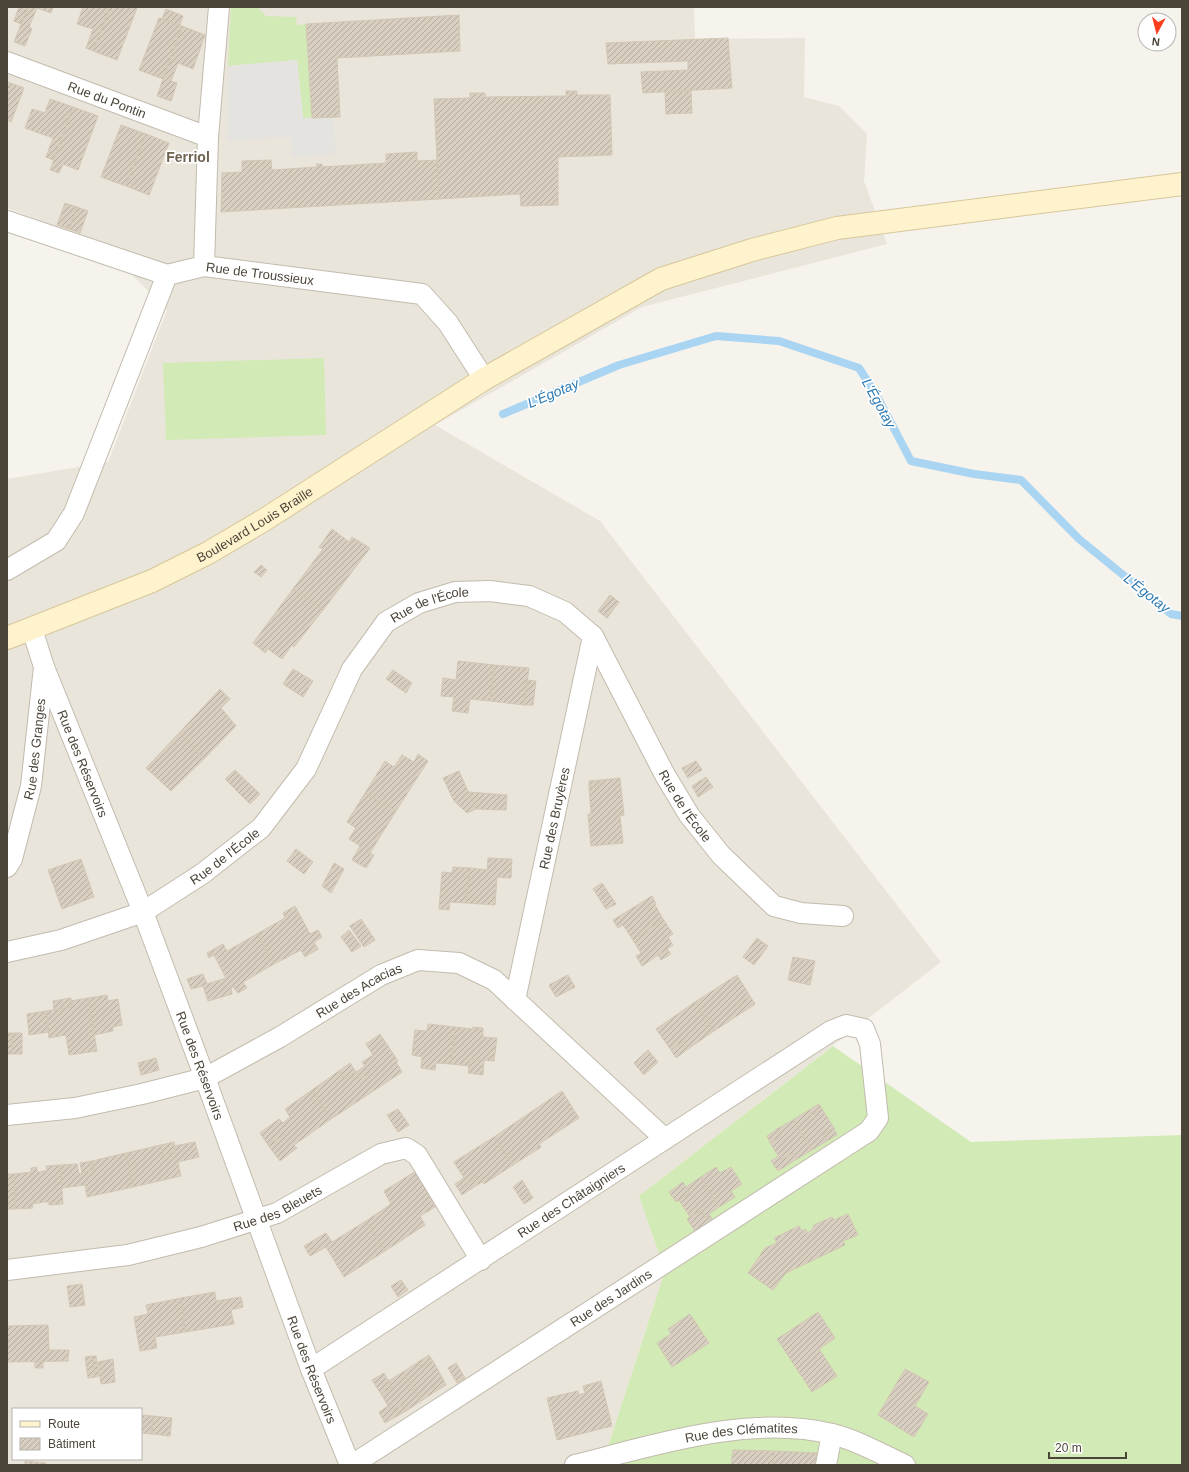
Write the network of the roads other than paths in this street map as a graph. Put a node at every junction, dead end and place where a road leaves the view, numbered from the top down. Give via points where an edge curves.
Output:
1 (219, 7) edge
2 (7, 62) edge
3 (208, 137) junction
4 (1182, 184) edge
5 (7, 221) edge
6 (204, 266) junction
7 (167, 275) junction
8 (484, 379) junction
9 (7, 570) edge
10 (32, 629) junction
11 (593, 636) junction
12 (7, 638) edge
13 (44, 668) junction
14 (7, 867) edge
15 (143, 912) junction
16 (843, 916) dead end
17 (7, 952) edge
18 (515, 1000) junction
19 (205, 1078) junction
20 (7, 1115) edge
21 (870, 1131) joint
22 (665, 1139) junction
23 (256, 1219) junction
24 (481, 1260) junction
25 (7, 1270) edge
26 (311, 1369) junction
27 (832, 1434) junction
28 (351, 1465) edge
29 (575, 1465) edge
30 (826, 1465) edge
31 (904, 1465) edge

1 - 3 street, Rue de Troussieux
2 - 3 street, Rue du Pontin
3 - 6 street, Rue de Troussieux
4 - 8 main road, Boulevard Louis Braille via 837,228 752,250 661,279
5 - 7 street
6 - 7 street
6 - 8 street, Rue de Troussieux via 422,294 448,323
7 - 9 street via 74,513 56,541
8 - 10 main road, Boulevard Louis Braille via 208,553 152,581
10 - 12 main road, Boulevard Louis Braille
10 - 13 street, Rue des Granges
11 - 15 street, Rue de l'École via 565,612 529,596 490,591 455,592 419,603 386,622 352,669 306,769 261,828 202,874
11 - 16 street, Rue de l'École via 665,775 689,815 721,855 774,906 801,913
11 - 18 street, Rue des Bruyères
13 - 14 street, Rue des Granges via 31,786 12,859
13 - 15 street, Rue des Réservoirs
15 - 17 street, Rue de l'École via 61,940
15 - 19 street, Rue des Réservoirs
18 - 19 street, Rue des Acacias via 494,980 459,963 418,960 381,975 280,1037
18 - 22 street, Rue des Acacias
19 - 20 street, Rue des Acacias via 75,1108
19 - 23 street, Rue des Réservoirs
21 - 22 street, Rue des Châtaigniers via 878,1118 870,1044 864,1029 846,1025 831,1031
21 - 28 street, Rue des Jardins
22 - 24 street, Rue des Châtaigniers
23 - 24 street, Rue des Bleuets via 277,1213 381,1154 406,1148 417,1155
23 - 25 street, Rue des Bleuets via 201,1237 128,1256
23 - 26 street, Rue des Réservoirs
24 - 26 street, Rue des Châtaigniers
26 - 28 street, Rue des Réservoirs
27 - 29 street, Rue des Clématites via 794,1429 736,1429
27 - 30 street
27 - 31 street, Rue des Clématites

